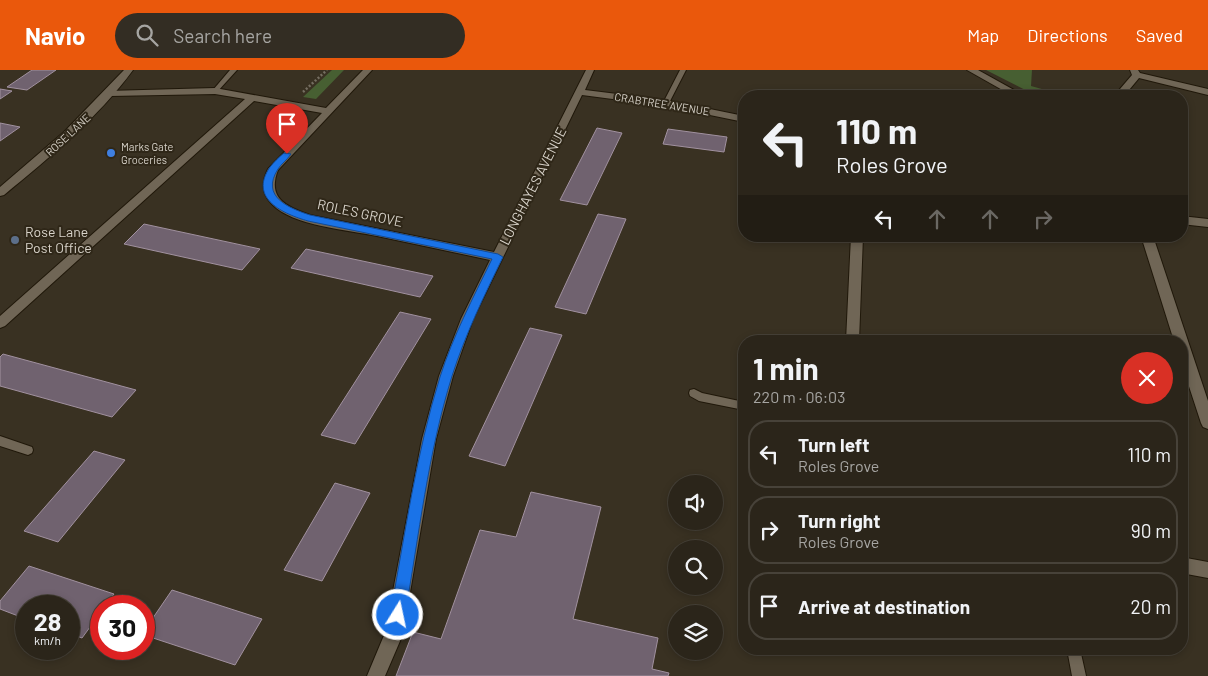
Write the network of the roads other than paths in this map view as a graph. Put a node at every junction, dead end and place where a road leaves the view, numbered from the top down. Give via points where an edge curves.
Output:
1 (129, 70) edge
2 (234, 70) edge
3 (368, 70) edge
4 (590, 70) edge
5 (683, 70) edge
6 (972, 70) edge
7 (1136, 72) edge
8 (1009, 90) edge
9 (1123, 90) edge
10 (215, 91) junction
11 (580, 92) junction
12 (1208, 92) edge
13 (110, 93) junction
14 (253, 97) junction
15 (666, 103) junction
16 (328, 111) junction
17 (738, 118) edge
18 (0, 193) edge
19 (1188, 221) edge
20 (1208, 223) edge
21 (857, 242) edge
22 (1149, 242) edge
23 (498, 257) junction
24 (0, 323) edge
25 (853, 335) edge
26 (1179, 335) edge
27 (1188, 362) edge
28 (694, 393) dead end
29 (738, 405) edge
30 (1208, 423) edge
31 (0, 441) edge
32 (28, 450) dead end
33 (1188, 566) edge
34 (1208, 570) edge
35 (1075, 655) edge
36 (376, 676) edge
37 (1079, 676) edge

1 - 13 street, ROSE LANE
2 - 10 lane
3 - 16 street, ROLES GROVE
4 - 11 street, LONGHAYES AVENUE
5 - 15 lane
6 - 8 street
7 - 9 street
7 - 12 street
10 - 13 street
10 - 14 street
11 - 15 street, CRABTREE AVENUE
11 - 23 street, LONGHAYES AVENUE
13 - 18 street, ROSE LANE via 51,152
14 - 16 street
14 - 24 street
15 - 17 street, CRABTREE AVENUE
16 - 23 street, ROLES GROVE via 273,169 267,185 276,203 285,210 308,218
19 - 20 street
21 - 25 street
22 - 26 street
23 - 36 street, LONGHAYES AVENUE via 467,319 446,376 429,439 394,634
27 - 30 street
28 - 29 lane via 699,397
31 - 32 lane
33 - 34 street
35 - 37 lane

